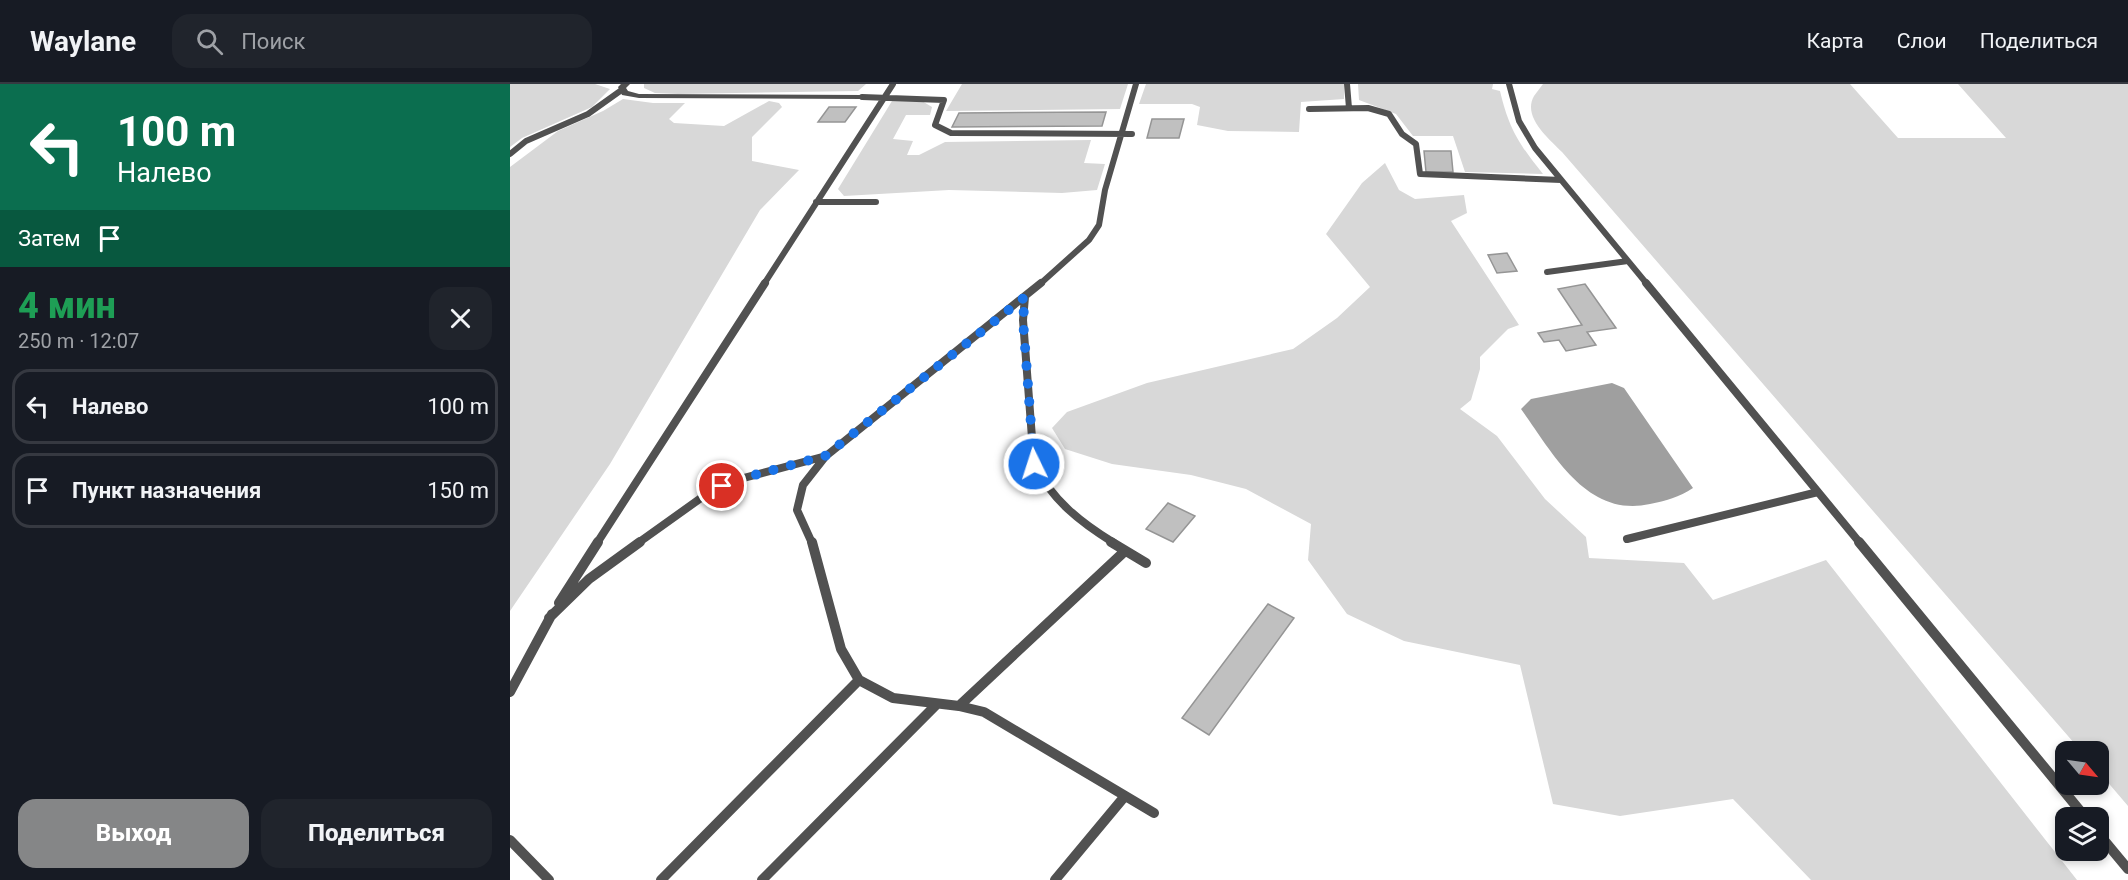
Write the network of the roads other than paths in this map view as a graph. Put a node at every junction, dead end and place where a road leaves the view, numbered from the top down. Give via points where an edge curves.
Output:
1 (893, 84) edge
2 (1136, 84) edge
3 (1347, 84) edge
4 (1509, 84) edge
5 (624, 87) edge
6 (862, 97) joint
7 (884, 97) junction
8 (1348, 108) junction
9 (1309, 109) dead end
10 (1120, 134) junction
11 (1132, 134) dead end
12 (510, 154) edge
13 (1561, 180) junction
14 (816, 202) junction
15 (876, 202) dead end
16 (1628, 261) junction
17 (1547, 273) dead end
18 (1025, 297) junction
19 (825, 456) junction
20 (1818, 492) junction
21 (1627, 539) dead end
22 (1125, 551) junction
23 (1146, 563) dead end
24 (549, 618) junction
25 (859, 680) junction
26 (510, 692) edge
27 (938, 704) junction
28 (959, 706) junction
29 (1125, 796) junction
30 (2077, 807) edge
31 (1154, 813) dead end
32 (510, 840) edge
33 (2109, 846) edge
34 (2128, 869) edge
35 (549, 880) edge
36 (661, 880) edge
37 (762, 880) edge
38 (1054, 880) edge

1 - 7 lane
2 - 10 lane
3 - 8 lane
4 - 13 lane via 1525,133
5 - 6 street via 625,93 639,96
5 - 12 lane via 588,114 526,141
6 - 7 lane
7 - 10 lane via 944,100 935,125 951,133
7 - 14 lane
8 - 9 lane
8 - 13 lane via 1389,114 1402,134 1416,144 1420,174
10 - 11 lane
10 - 18 lane via 1099,225 1089,240
13 - 16 lane
14 - 15 lane
14 - 24 lane
16 - 17 lane
16 - 20 lane
18 - 19 lane
18 - 22 lane via 1023,320 1034,464 1045,486 1063,507
19 - 24 lane via 736,480 708,493 589,579
19 - 25 lane via 803,485 797,510 812,542 841,649
20 - 21 lane
20 - 30 lane
22 - 23 lane
22 - 28 lane
24 - 26 lane
25 - 27 lane via 893,698
25 - 36 lane
27 - 28 lane
27 - 37 lane
28 - 29 lane via 984,712
29 - 31 lane
29 - 38 lane
32 - 35 lane
33 - 34 lane

